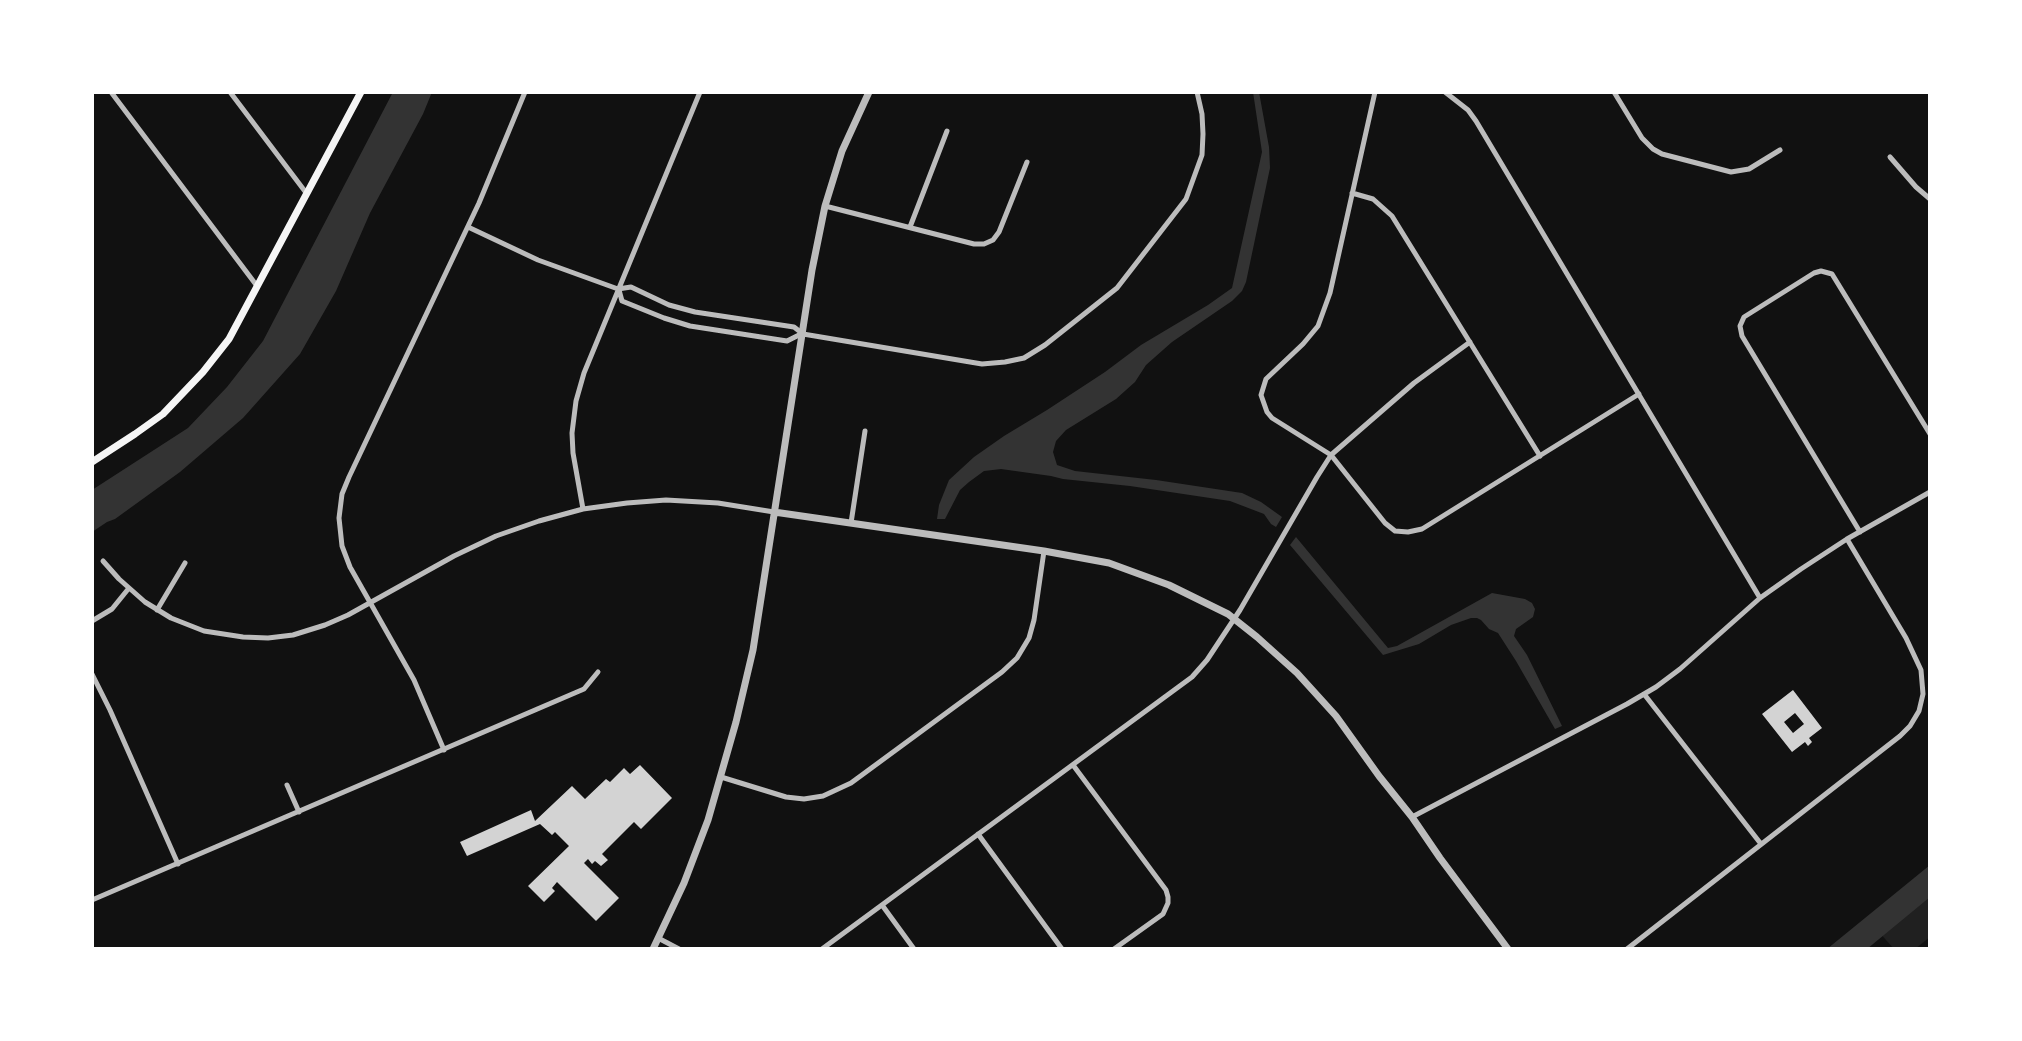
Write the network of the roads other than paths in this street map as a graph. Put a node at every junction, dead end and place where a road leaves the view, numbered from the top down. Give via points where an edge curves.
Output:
1 (111, 92) edge
2 (230, 92) edge
3 (361, 92) edge
4 (525, 92) edge
5 (700, 92) edge
6 (869, 92) edge
7 (1197, 92) edge
8 (1375, 92) edge
9 (1445, 92) edge
10 (1614, 92) edge
11 (947, 131) dead end
12 (1780, 150) dead end
13 (1890, 157) dead end
14 (1027, 162) dead end
15 (1352, 193) junction
16 (307, 195) junction
17 (1930, 199) edge
18 (825, 206) junction
19 (468, 227) junction
20 (910, 227) junction
21 (258, 287) junction
22 (618, 289) junction
23 (705, 314) junction
24 (702, 328) junction
25 (803, 334) junction
26 (1470, 342) junction
27 (1639, 394) junction
28 (865, 431) dead end
29 (1930, 434) edge
30 (1331, 455) junction
31 (1540, 456) junction
32 (92, 462) edge
33 (1930, 492) edge
34 (583, 509) junction
35 (774, 512) junction
36 (851, 523) junction
37 (1860, 532) junction
38 (1847, 539) junction
39 (1044, 551) junction
40 (103, 561) dead end
41 (185, 563) dead end
42 (129, 588) junction
43 (1760, 598) junction
44 (370, 602) junction
45 (157, 610) junction
46 (1235, 618) junction
47 (92, 621) edge
48 (598, 672) dead end
49 (92, 674) edge
50 (1644, 694) junction
51 (444, 750) junction
52 (1073, 765) junction
53 (721, 777) junction
54 (287, 785) dead end
55 (299, 812) junction
56 (1412, 817) junction
57 (978, 834) junction
58 (1761, 844) junction
59 (178, 864) junction
60 (92, 900) edge
61 (882, 905) junction
62 (658, 938) junction
63 (653, 949) edge
64 (679, 949) edge
65 (822, 949) edge
66 (914, 949) edge
67 (1062, 949) edge
68 (1114, 949) edge
69 (1508, 949) edge
70 (1627, 949) edge

1 - 21 street
2 - 16 street
3 - 16 main road
4 - 19 street
5 - 22 street
6 - 18 street
7 - 25 street via 1202,155 1186,199 1117,288 1024,358 982,364
8 - 15 street
9 - 27 street via 1476,121
10 - 12 street via 1642,138 1662,154 1731,172 1749,169
11 - 20 street
13 - 17 street
14 - 20 street via 993,240 974,244
15 - 26 street via 1373,199 1392,216
15 - 30 street via 1318,326 1271,373 1261,395 1272,418
16 - 21 main road
18 - 20 street
18 - 25 street
19 - 22 street
19 - 44 street via 342,494 342,546
21 - 32 main road via 203,372 163,414
22 - 23 street via 631,287
22 - 24 street via 630,305
22 - 34 street via 576,401 573,453
23 - 24 street
23 - 25 street via 794,327
24 - 25 street via 787,341
25 - 35 street
26 - 30 street
26 - 31 street
27 - 31 street
27 - 43 street
28 - 36 street
29 - 37 street via 1832,274 1814,273 1744,317 1741,331
30 - 31 street via 1385,523 1408,532 1422,529
30 - 46 street
33 - 37 street
34 - 35 street via 666,500
34 - 44 street via 496,536
35 - 36 street
35 - 53 street via 753,650
36 - 39 street
37 - 38 street
38 - 43 street
38 - 58 street via 1921,670 1919,711 1900,736
39 - 46 street via 1141,574
39 - 53 street via 1034,620 1017,658 851,783 804,799
40 - 42 street
41 - 45 street
42 - 45 street
42 - 47 street via 112,609
43 - 50 street
44 - 45 street via 325,625 268,638 204,631
44 - 51 street via 414,680
46 - 52 street via 1192,677
46 - 56 street via 1326,705
48 - 51 street via 584,689
49 - 59 street
50 - 56 street
50 - 58 street
51 - 55 street
52 - 57 street
52 - 68 street via 1168,897 1163,914
53 - 62 street
54 - 55 street
55 - 59 street
56 - 69 street
57 - 61 street
57 - 67 street
58 - 70 street
59 - 60 street
61 - 65 street
61 - 66 street
62 - 63 street
62 - 64 street

